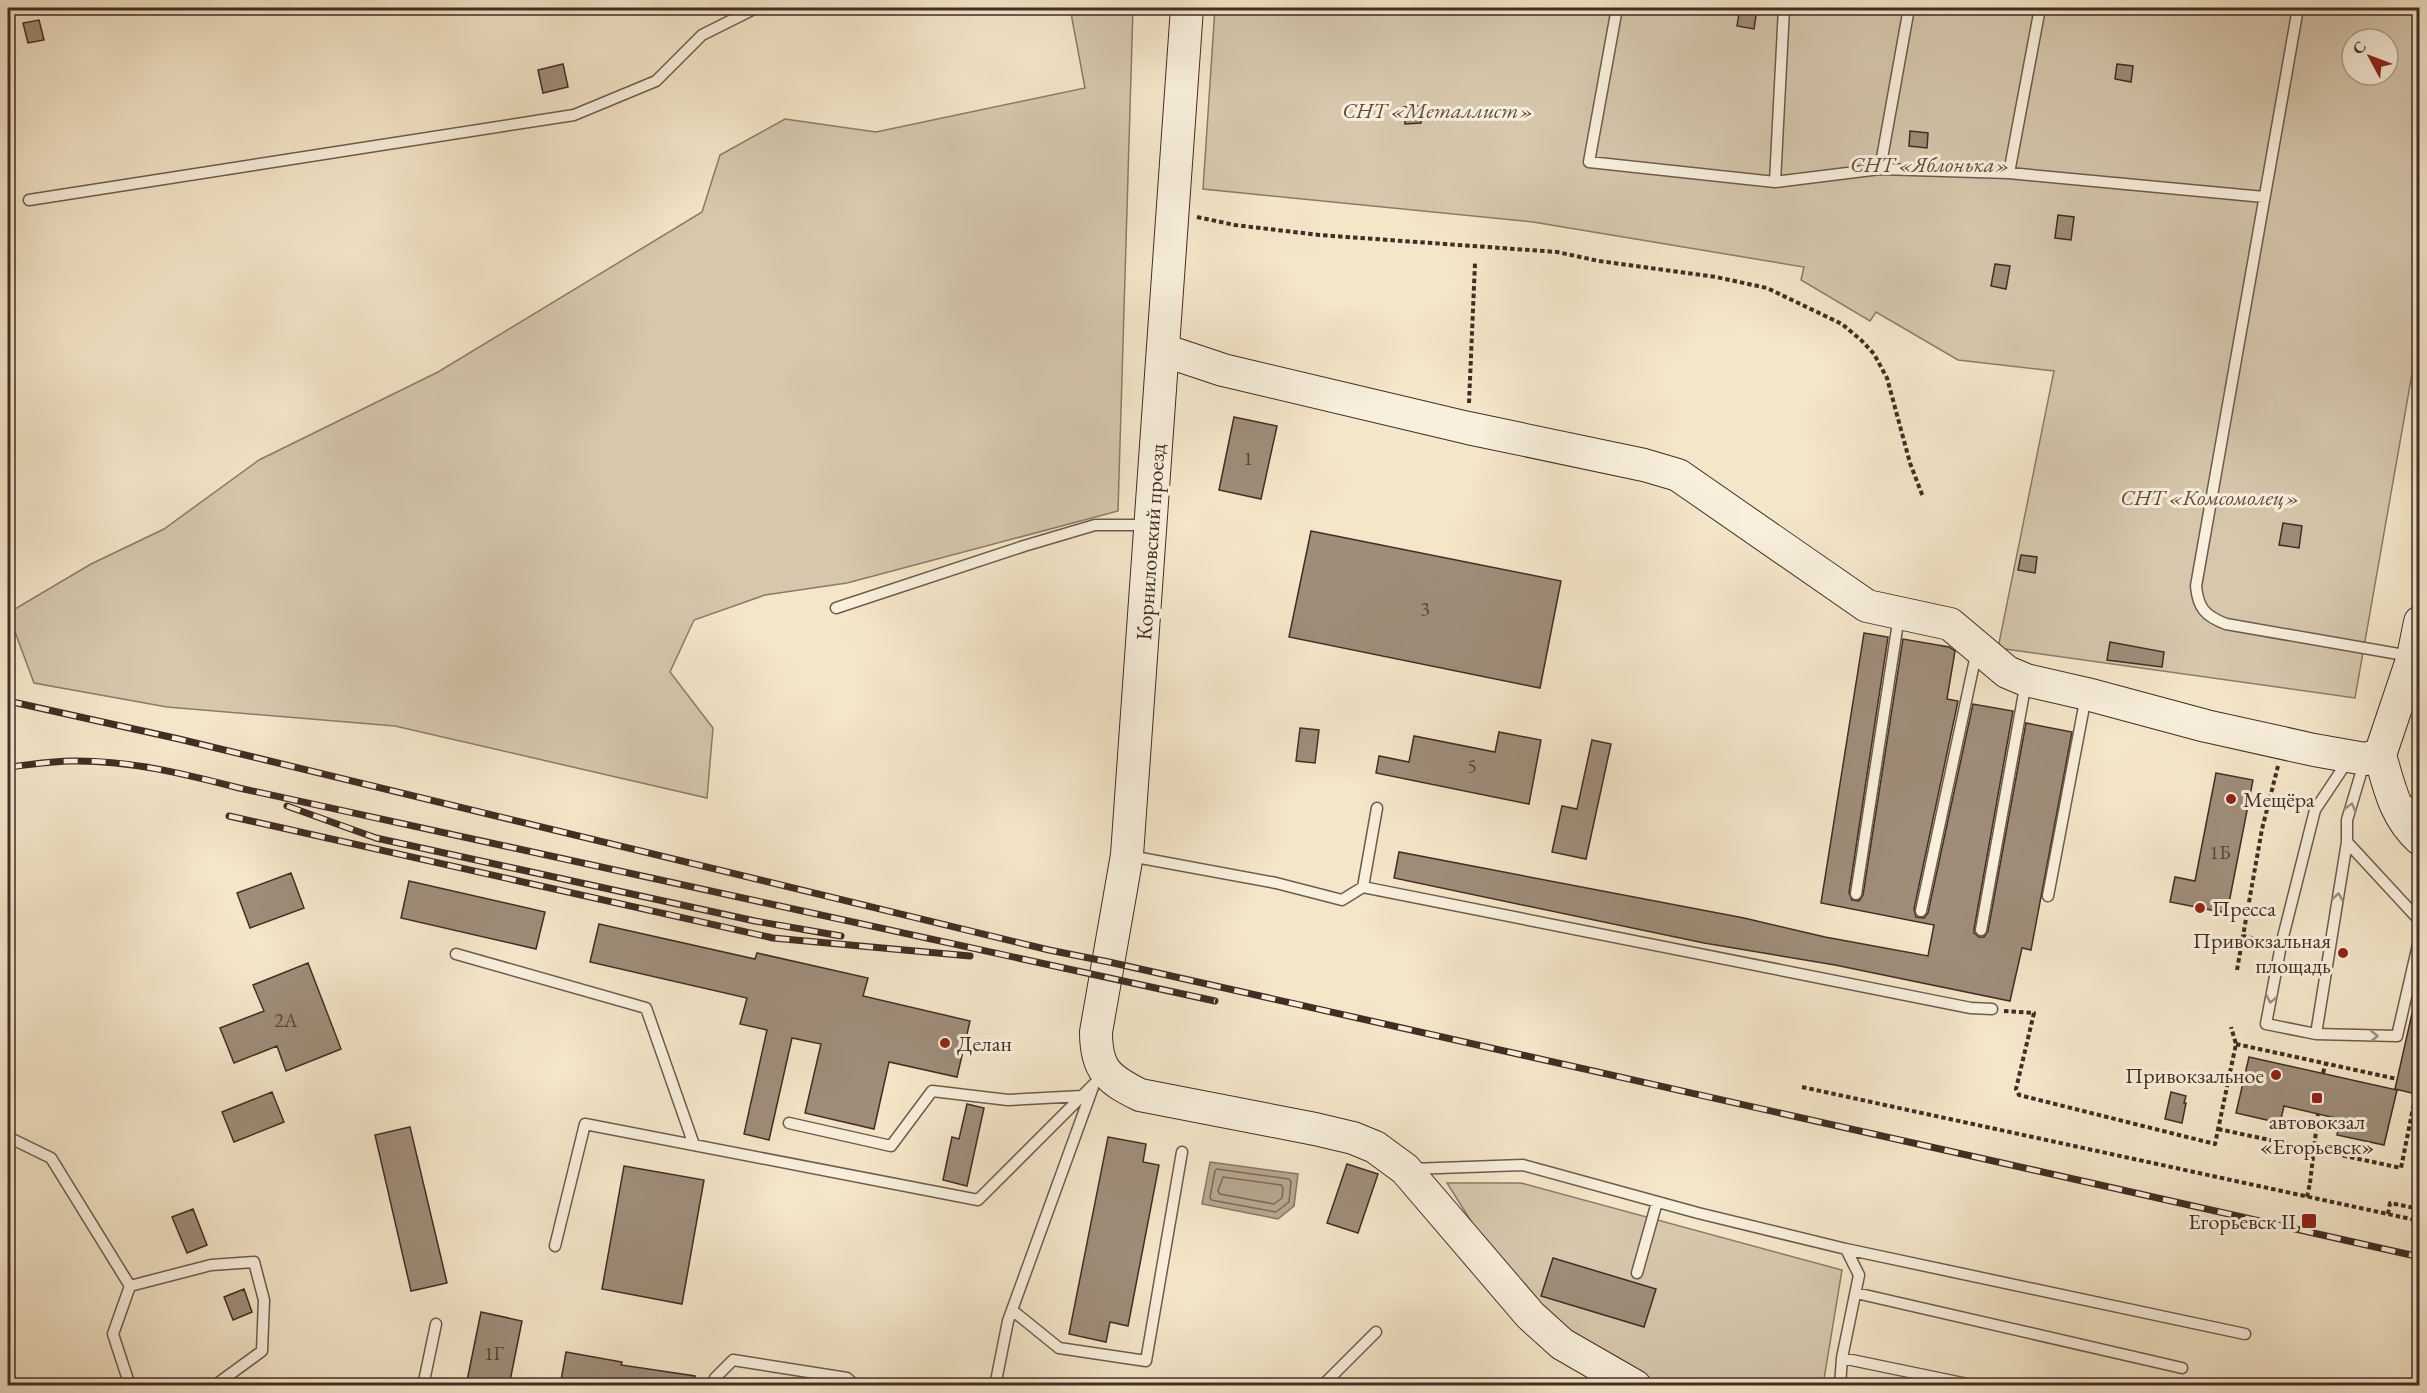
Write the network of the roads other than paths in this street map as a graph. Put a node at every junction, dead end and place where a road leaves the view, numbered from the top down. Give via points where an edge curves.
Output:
1 (756, 8) edge
2 (1187, 8) edge
3 (1617, 8) edge
4 (1784, 8) edge
5 (1908, 8) edge
6 (2040, 8) edge
7 (2298, 8) edge
8 (1880, 170) junction
9 (2009, 173) junction
10 (1775, 182) junction
11 (2264, 198) junction
12 (29, 201) dead end
13 (1163, 350) junction
14 (1152, 525) junction
15 (836, 608) dead end
16 (1900, 614) junction
17 (2420, 622) edge
18 (1977, 649) junction
19 (2413, 657) junction
20 (2026, 680) junction
21 (2087, 694) junction
22 (2365, 757) junction
23 (2406, 802) edge
24 (1377, 808) dead end
25 (2420, 839) edge
26 (2347, 842) junction
27 (1128, 855) junction
28 (1363, 887) junction
29 (1856, 894) dead end
30 (2048, 896) dead end
31 (1921, 911) dead end
32 (2420, 921) edge
33 (1981, 930) dead end
34 (2420, 936) edge
35 (456, 954) dead end
36 (1992, 1009) road end
37 (2316, 1034) junction
38 (1100, 1078) junction
39 (1082, 1096) junction
40 (789, 1123) dead end
41 (8, 1137) edge
42 (694, 1145) junction
43 (1182, 1152) dead end
44 (1405, 1169) junction
45 (1657, 1202) junction
46 (555, 1246) dead end
47 (1846, 1250) junction
48 (1638, 1273) dead end
49 (130, 1286) junction
50 (1856, 1293) junction
51 (1012, 1310) junction
52 (436, 1324) dead end
53 (1376, 1332) dead end
54 (2245, 1334) dead end
55 (1842, 1358) junction
56 (2181, 1368) dead end
57 (130, 1386) edge
58 (214, 1386) edge
59 (423, 1386) edge
60 (714, 1386) edge
61 (856, 1386) edge
62 (995, 1386) edge
63 (1322, 1386) edge
64 (1635, 1386) edge
65 (1840, 1386) edge
66 (1977, 1386) edge

1 - 12 lane via 702,35 656,81 574,115
2 - 13 street, Корниловский проезд
3 - 10 lane via 1589,162
4 - 10 lane
5 - 8 lane
6 - 9 lane
7 - 11 lane
8 - 9 lane
8 - 10 lane
9 - 11 lane
11 - 19 lane via 2196,586 2199,604 2206,615 2226,624
13 - 14 street, Корниловский проезд
13 - 16 street via 1223,370 1678,475 1867,606
14 - 15 lane via 1095,525
14 - 27 street, Корниловский проезд
16 - 18 street via 1950,624
16 - 29 lane
17 - 19 street
18 - 20 street via 2007,672
18 - 31 lane
19 - 22 street
20 - 21 street
20 - 33 lane
21 - 22 street via 2206,726
21 - 30 lane
22 - 23 street
26 -> 22 lane via 2347,820
22 -> 37 lane via 2315,810 2281,945 2266,1024
23 - 25 street via 2404,823
24 - 28 lane
26 - 32 lane
37 -> 26 lane
27 - 28 lane via 1276,883 1342,900
27 - 38 street, Корниловский проезд via 1096,1032
28 - 36 lane via 1971,1008
37 -> 34 lane via 2397,1036
35 - 42 lane via 646,1008
38 - 39 lane
38 - 44 street via 1140,1095 1353,1138 1375,1147
38 - 51 lane
39 - 40 lane via 1008,1100 932,1091 891,1146
39 - 42 lane via 978,1200
41 - 49 lane via 51,1158
42 - 46 lane via 585,1124
43 - 51 lane via 1146,1361 1059,1348
44 - 45 lane via 1523,1165
44 - 64 street via 1530,1315 1562,1344
45 - 47 lane
45 - 48 lane
47 - 50 lane via 1858,1275
47 - 54 lane
49 - 57 lane via 113,1334
49 - 58 lane via 211,1265 254,1262 264,1300 262,1351
50 - 55 lane
50 - 56 lane
51 - 62 lane
52 - 59 lane
53 - 63 lane
55 - 65 lane
55 - 66 lane
60 - 61 lane via 715,1378 734,1360 847,1378

